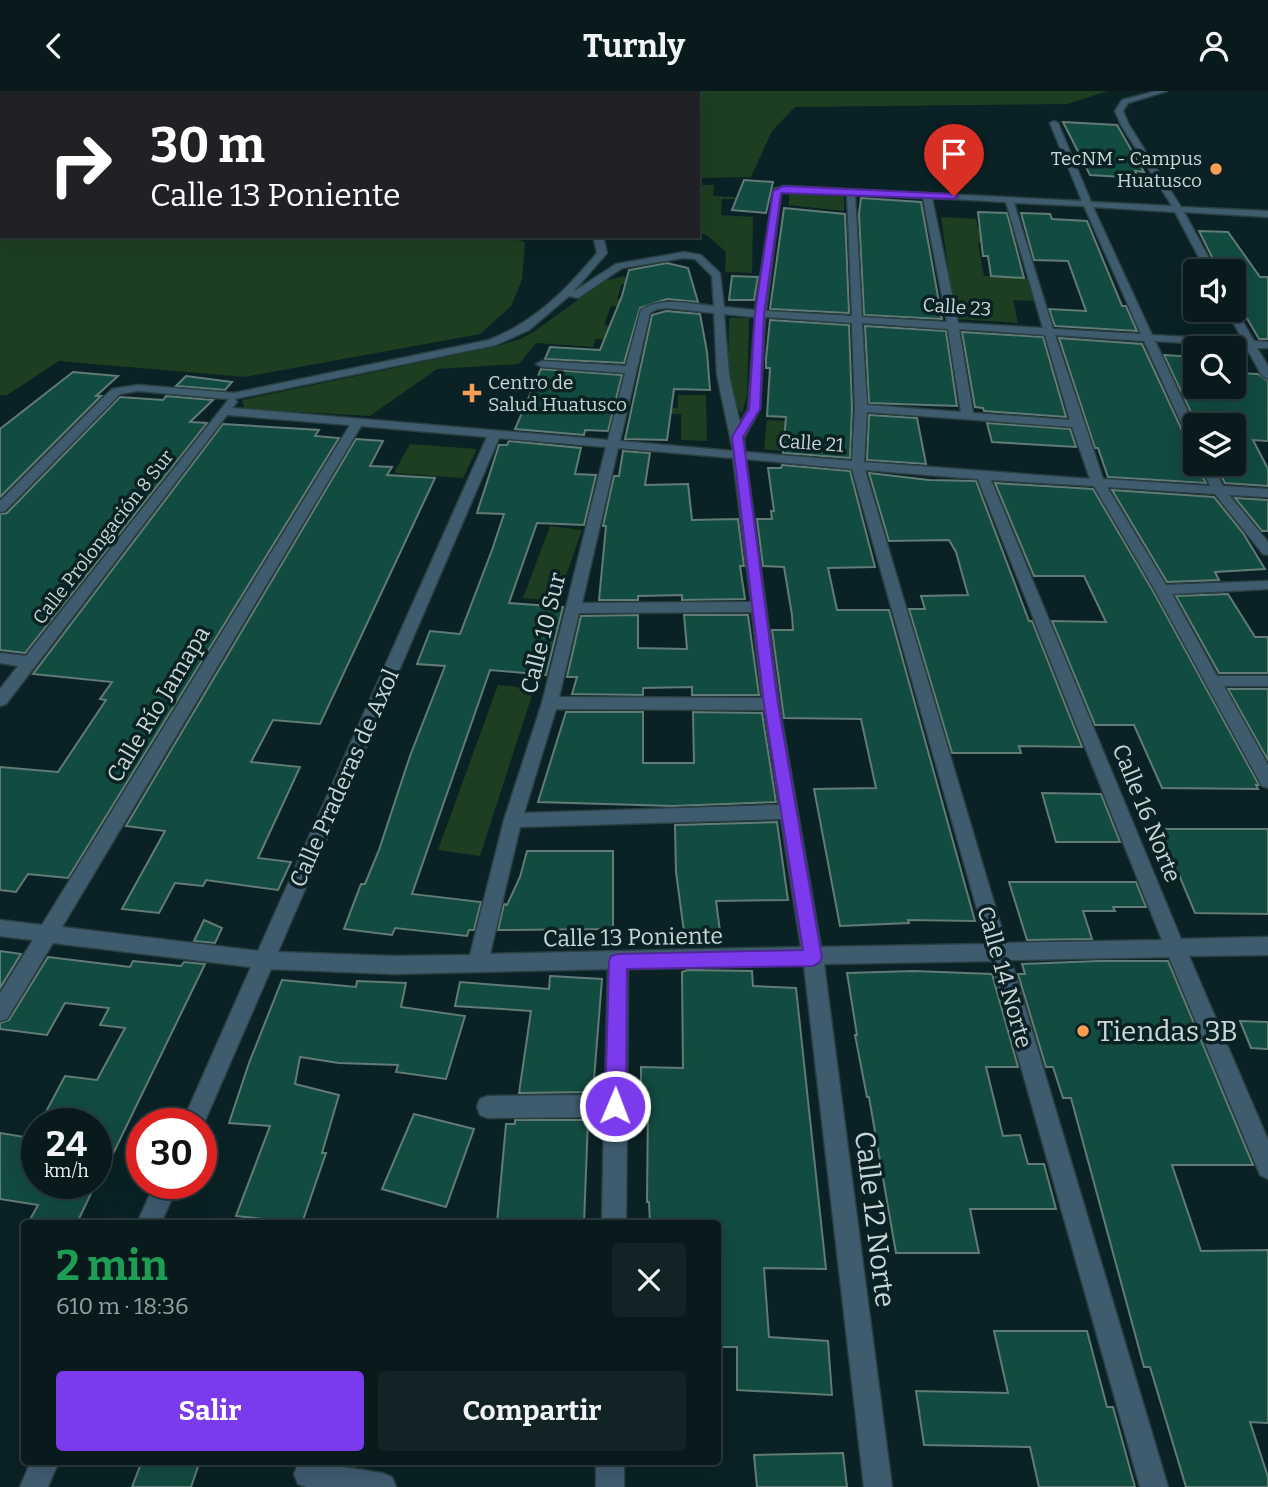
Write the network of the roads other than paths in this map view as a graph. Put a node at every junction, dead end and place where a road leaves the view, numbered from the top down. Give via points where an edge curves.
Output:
1 (1164, 91) edge
2 (1054, 123) dead end
3 (851, 191) junction
4 (927, 195) junction
5 (1009, 199) junction
6 (1087, 203) junction
7 (1179, 210) junction
8 (1265, 214) edge
9 (1268, 223) edge
10 (598, 238) edge
11 (1205, 259) edge
12 (555, 307) junction
13 (720, 311) junction
14 (645, 312) joint
15 (760, 314) junction
16 (857, 318) junction
17 (1237, 322) edge
18 (953, 325) junction
19 (1049, 331) junction
20 (1148, 338) junction
21 (1249, 344) junction
22 (1268, 345) edge
23 (542, 364) dead end
24 (632, 370) junction
25 (1268, 376) edge
26 (234, 396) junction
27 (861, 408) junction
28 (226, 411) junction
29 (1183, 414) edge
30 (967, 415) junction
31 (358, 422) junction
32 (1077, 424) junction
33 (495, 433) junction
34 (738, 437) junction
35 (615, 443) junction
36 (739, 456) junction
37 (859, 466) junction
38 (983, 476) junction
39 (1212, 476) edge
40 (1097, 481) junction
41 (1218, 489) junction
42 (1268, 493) edge
43 (0, 508) edge
44 (1268, 551) edge
45 (1268, 586) edge
46 (1162, 590) junction
47 (758, 607) junction
48 (573, 608) junction
49 (0, 658) edge
50 (30, 662) junction
51 (1213, 681) junction
52 (1268, 681) edge
53 (0, 700) edge
54 (550, 703) junction
55 (771, 704) junction
56 (1268, 781) edge
57 (788, 811) junction
58 (513, 820) junction
59 (0, 928) edge
60 (47, 935) junction
61 (1268, 946) edge
62 (1175, 948) junction
63 (998, 952) junction
64 (813, 958) junction
65 (265, 960) junction
66 (618, 962) junction
67 (478, 964) junction
68 (0, 1012) edge
69 (615, 1106) junction
70 (488, 1107) dead end
71 (200, 1108) edge
72 (1268, 1167) edge
73 (160, 1199) edge
74 (150, 1220) edge
75 (614, 1220) edge
76 (43, 1465) edge
77 (610, 1465) edge
78 (308, 1473) dead end
79 (34, 1487) edge
80 (382, 1487) edge
81 (610, 1487) edge
82 (878, 1487) edge
83 (1154, 1487) edge

1 - 7 street via 1125,102 1119,111
2 - 6 street
3 - 4 street
3 - 15 street via 779,189
3 - 16 street, Calle 14 Norte
4 - 5 street
4 - 18 street
5 - 6 street
5 - 19 street
6 - 7 street
6 - 20 street
7 - 8 street
7 - 11 street
8 - 9 street
10 - 12 street via 602,253
12 - 13 street, Calle 12 Norte via 619,266 684,255 698,257 717,275
12 - 26 street via 516,336 492,344
13 - 14 street, Calle 23 via 659,305
13 - 15 street, Calle 23
13 - 34 street, Calle 12 Norte via 723,376
14 - 24 street, Calle 10 Sur
15 - 16 street, Calle 23
15 - 34 street via 754,409
16 - 18 street, Calle 23
16 - 27 street, Calle 14 Norte
17 - 21 street
18 - 19 street, Calle 23
18 - 30 street
19 - 20 street, Calle 23
19 - 32 street
20 - 21 street, Calle 23
20 - 29 street
21 - 22 street, Calle 23
21 - 25 street
23 - 24 street
24 - 35 street, Calle 10 Sur
26 - 28 street, Calle Prolongación 8 Sur
26 - 43 street via 116,390
27 - 30 street
27 - 37 street, Calle 14 Norte
28 - 31 street, Calle 21
28 - 50 street, Calle Prolongación 8 Sur
30 - 32 street
31 - 33 street, Calle 21
31 - 60 street, Calle Río Jamapa
32 - 40 street
33 - 35 street, Calle 21
33 - 65 street, Calle Praderas de Axol
34 - 36 street, Calle 12 Norte
35 - 36 street, Calle 21
35 - 48 street, Calle 10 Sur
36 - 37 street, Calle 21
36 - 47 street, Calle 12 Norte
37 - 38 street, Calle 21
37 - 63 street, Calle 14 Norte
38 - 40 street, Calle 21
38 - 62 street, Calle 16 Norte
39 - 41 street
40 - 41 street, Calle 21
40 - 46 street
41 - 42 street, Calle 21
41 - 44 street
45 - 46 street
46 - 51 street
47 - 48 street
47 - 55 street, Calle 12 Norte
48 - 54 street, Calle 10 Sur
49 - 50 street
50 - 53 street, Calle Prolongación 8 Sur
51 - 52 street
51 - 56 street
54 - 55 street
54 - 58 street, Calle 10 Sur
55 - 57 street, Calle 12 Norte
57 - 58 street
57 - 64 street, Calle 12 Norte
58 - 67 street, Calle 10 Sur
59 - 60 street, Calle 13 Poniente
60 - 65 street, Calle 13 Poniente
60 - 68 street, Calle Río Jamapa
61 - 62 street, Calle 13 Poniente
62 - 63 street, Calle 13 Poniente
62 - 72 street, Calle 16 Norte
63 - 64 street, Calle 13 Poniente
63 - 83 street, Calle 14 Norte
64 - 66 street, Calle 13 Poniente
64 - 82 street, Calle 12 Norte
65 - 67 street, Calle 13 Poniente
65 - 71 street, Calle Praderas de Axol
66 - 67 street, Calle 13 Poniente
66 - 69 street
69 - 70 street
69 - 75 street
73 - 74 street
76 - 79 street
77 - 81 street
78 - 80 street

